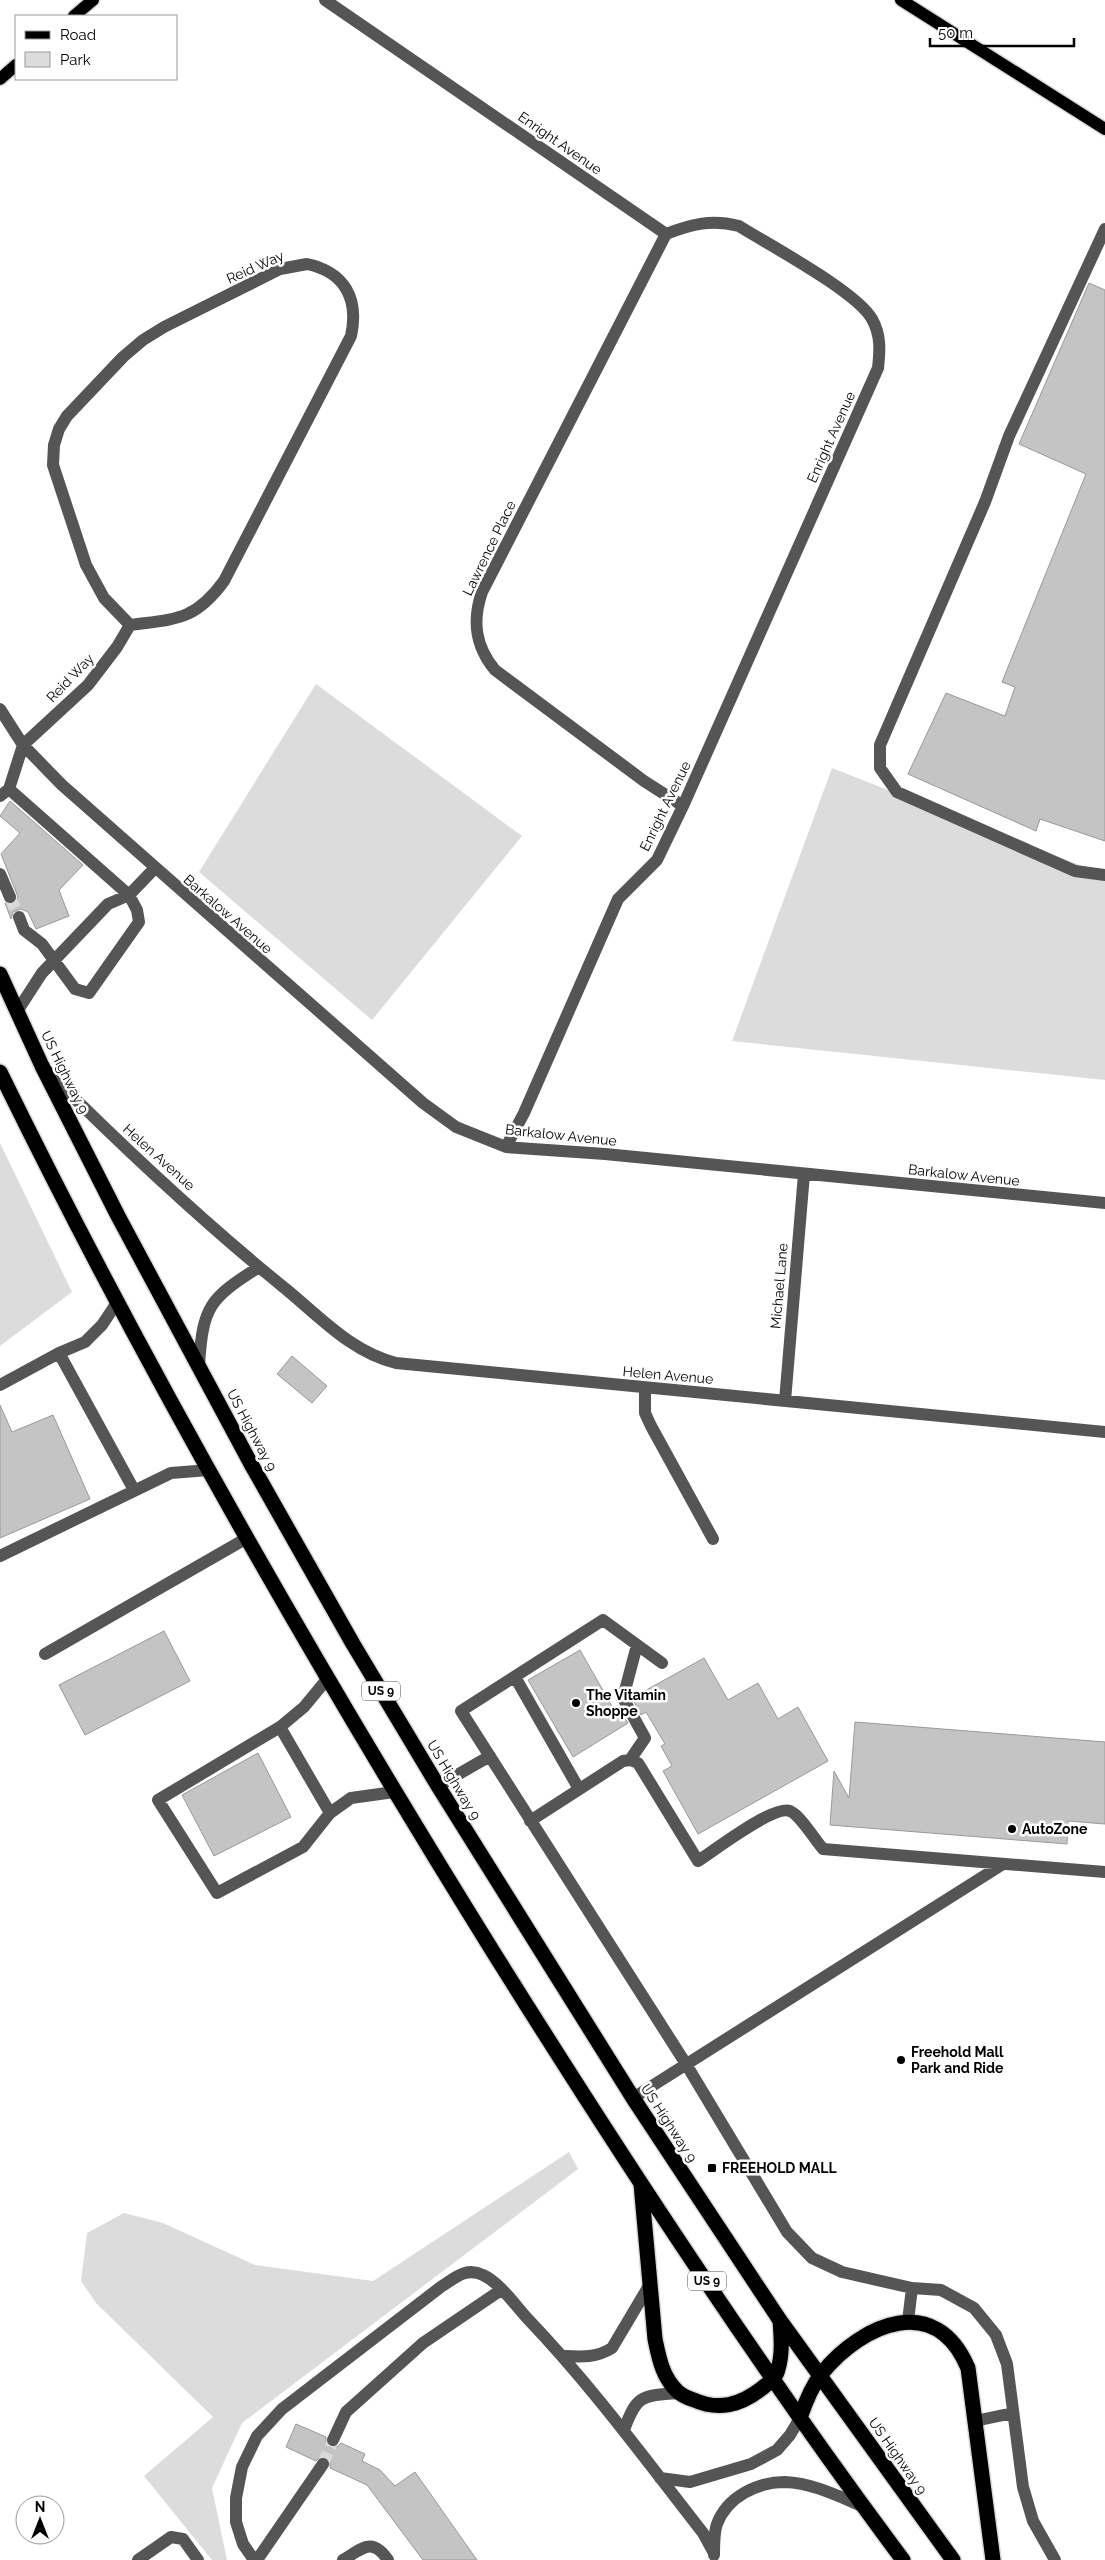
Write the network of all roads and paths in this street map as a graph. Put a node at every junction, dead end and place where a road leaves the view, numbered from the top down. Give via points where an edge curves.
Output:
1 (93, 0) edge
2 (326, 0) edge
3 (902, 0) edge
4 (75, 15) edge
5 (15, 66) edge
6 (0, 79) edge
7 (1105, 129) edge
8 (1105, 229) edge
9 (666, 234) junction
10 (130, 625) junction
11 (0, 709) edge
12 (23, 745) junction
13 (5, 792) edge
14 (683, 806) junction
15 (154, 868) junction
16 (0, 874) edge
17 (1105, 875) edge
18 (129, 895) junction
19 (10, 897) tunnel mouth
20 (19, 917) tunnel mouth
21 (53, 962) junction
22 (0, 974) edge
23 (18, 1010) junction
24 (42, 1066) junction
25 (0, 1072) edge
26 (506, 1147) junction
27 (804, 1174) junction
28 (1105, 1203) edge
29 (259, 1268) junction
30 (118, 1301) junction
31 (59, 1353) junction
32 (198, 1365) junction
33 (0, 1385) edge
34 (645, 1389) junction
35 (785, 1401) junction
36 (1105, 1432) edge
37 (209, 1470) junction
38 (134, 1490) junction
39 (247, 1538) junction
40 (713, 1539) dead end
41 (0, 1556) edge
42 (637, 1645) junction
43 (45, 1654) dead end
44 (662, 1663) dead end
45 (514, 1677) junction
46 (328, 1678) junction
47 (280, 1727) junction
48 (490, 1756) junction
49 (630, 1760) junction
50 (438, 1786) junction
51 (579, 1789) junction
52 (394, 1792) junction
53 (330, 1813) junction
54 (530, 1821) junction
55 (1003, 1864) junction
56 (1105, 1872) edge
57 (686, 2064) junction
58 (633, 2098) junction
59 (641, 2183) junction
60 (650, 2284) junction
61 (912, 2288) junction
62 (500, 2290) junction
63 (780, 2319) junction
64 (908, 2321) junction
65 (564, 2356) junction
66 (821, 2374) junction
67 (773, 2380) junction
68 (678, 2393) junction
69 (1013, 2413) junction
70 (800, 2418) junction
71 (975, 2421) junction
72 (624, 2430) junction
73 (333, 2440) tunnel mouth
74 (323, 2464) tunnel mouth
75 (660, 2478) junction
76 (862, 2506) junction
77 (715, 2557) edge
78 (138, 2560) edge
79 (198, 2560) edge
80 (256, 2560) edge
81 (343, 2560) edge
82 (388, 2560) edge
83 (902, 2560) edge
84 (953, 2560) edge
85 (994, 2560) edge
86 (1055, 2560) edge

1 - 4 main road
2 - 9 street, Enright Avenue
3 - 7 main road
5 - 6 main road
8 - 17 street via 1009,436 985,502 880,745 880,768 897,792 1075,871
9 - 14 street, Lawrence Place via 482,592 476,608 475,625 478,641 495,670 644,781
9 - 14 street, Enright Avenue via 704,222 739,226 859,303 878,332 880,349 878,368
10 - 10 street, Reid Way via 180,618 212,598 224,581 352,336 354,306 348,290 329,271 307,264 290,266 164,327 123,357 67,416 59,429 53,465 86,565 104,598
10 - 12 street, Reid Way via 113,654 88,685
11 - 12 street, Barkalow Avenue
12 - 13 street
12 - 15 street, Barkalow Avenue
13 - 18 street
14 - 26 street, Enright Avenue via 657,860 618,899
15 - 18 street
15 - 26 street, Barkalow Avenue via 423,1103 456,1127
16 - 19 street
18 - 21 street via 108,904
18 - 21 street via 139,922 90,993 75,988
20 - 21 street via 24,930 42,944
21 - 23 street
22 - 23 highway, US Highway 9 / US 9
23 - 24 highway, US Highway 9 / US 9
24 - 29 street, Helen Avenue via 102,1126
24 - 32 highway, US Highway 9 / US 9
25 - 30 highway, US 9
26 - 27 street, Barkalow Avenue
27 - 28 street, Barkalow Avenue
27 - 35 street, Michael Lane
29 - 32 street via 228,1286 208,1308
29 - 34 street, Helen Avenue via 345,1339 380,1359
30 - 31 street via 102,1325 85,1342
30 - 37 highway, US 9
31 - 33 street
31 - 38 street
32 - 50 highway, US Highway 9 / US 9 via 348,1636
34 - 35 street, Helen Avenue
34 - 40 street via 645,1413 650,1426
35 - 36 street, Helen Avenue
37 - 38 street via 171,1472
37 - 39 highway, US 9
38 - 41 street
39 - 43 street
39 - 46 highway, US 9
42 - 44 street
42 - 45 street via 603,1620
42 - 49 street via 623,1698 645,1738
45 - 48 street via 461,1711
45 - 51 street
46 - 47 street via 304,1707
46 - 52 highway, US 9
47 - 53 street
47 - 53 street via 158,1800 217,1893 303,1847
48 - 50 street
48 - 54 street
49 - 51 street via 623,1761
49 - 55 street via 638,1763 698,1861 770,1814 788,1810 796,1814 823,1849
50 - 58 highway, US Highway 9 / US 9
51 - 54 street
52 - 53 street via 351,1798
52 - 59 highway, US 9
54 - 57 street
55 - 56 street
55 - 57 street
57 - 58 street
57 - 61 street via 787,2232 812,2258 842,2272
58 - 63 highway, US Highway 9 / US 9
59 - 60 highway
59 - 67 highway, US 9
60 - 65 street via 612,2348 587,2357
60 - 68 highway via 660,2364
61 - 64 street
61 - 69 street via 940,2290 974,2308 996,2335 1007,2364
62 - 65 street
62 - 73 street via 423,2343 346,2412
62 - 80 street via 485,2276 462,2273 282,2409 257,2436 242,2467 236,2498 236,2522 243,2544
63 - 66 highway, US Highway 9 / US 9
63 - 67 highway via 782,2348
64 - 66 highway via 879,2328 845,2350
64 - 71 highway via 938,2329 962,2352 968,2368
65 - 72 street
66 - 70 highway
66 - 84 highway, US Highway 9 / US 9
67 - 68 highway via 747,2399 728,2405 713,2406
67 - 70 highway, US 9
68 - 72 street via 648,2396 639,2401 632,2408
69 - 71 street
69 - 86 street via 1023,2487 1033,2521
70 - 75 street via 777,2450 751,2464 690,2482
70 - 76 highway, US 9
71 - 85 highway
72 - 75 street
74 - 80 street
75 - 77 street via 703,2533
76 - 77 street via 820,2489 785,2482 754,2487 732,2501 716,2524
76 - 83 highway, US 9
78 - 79 street via 171,2537 183,2538
81 - 82 street via 364,2547 373,2546 380,2548

